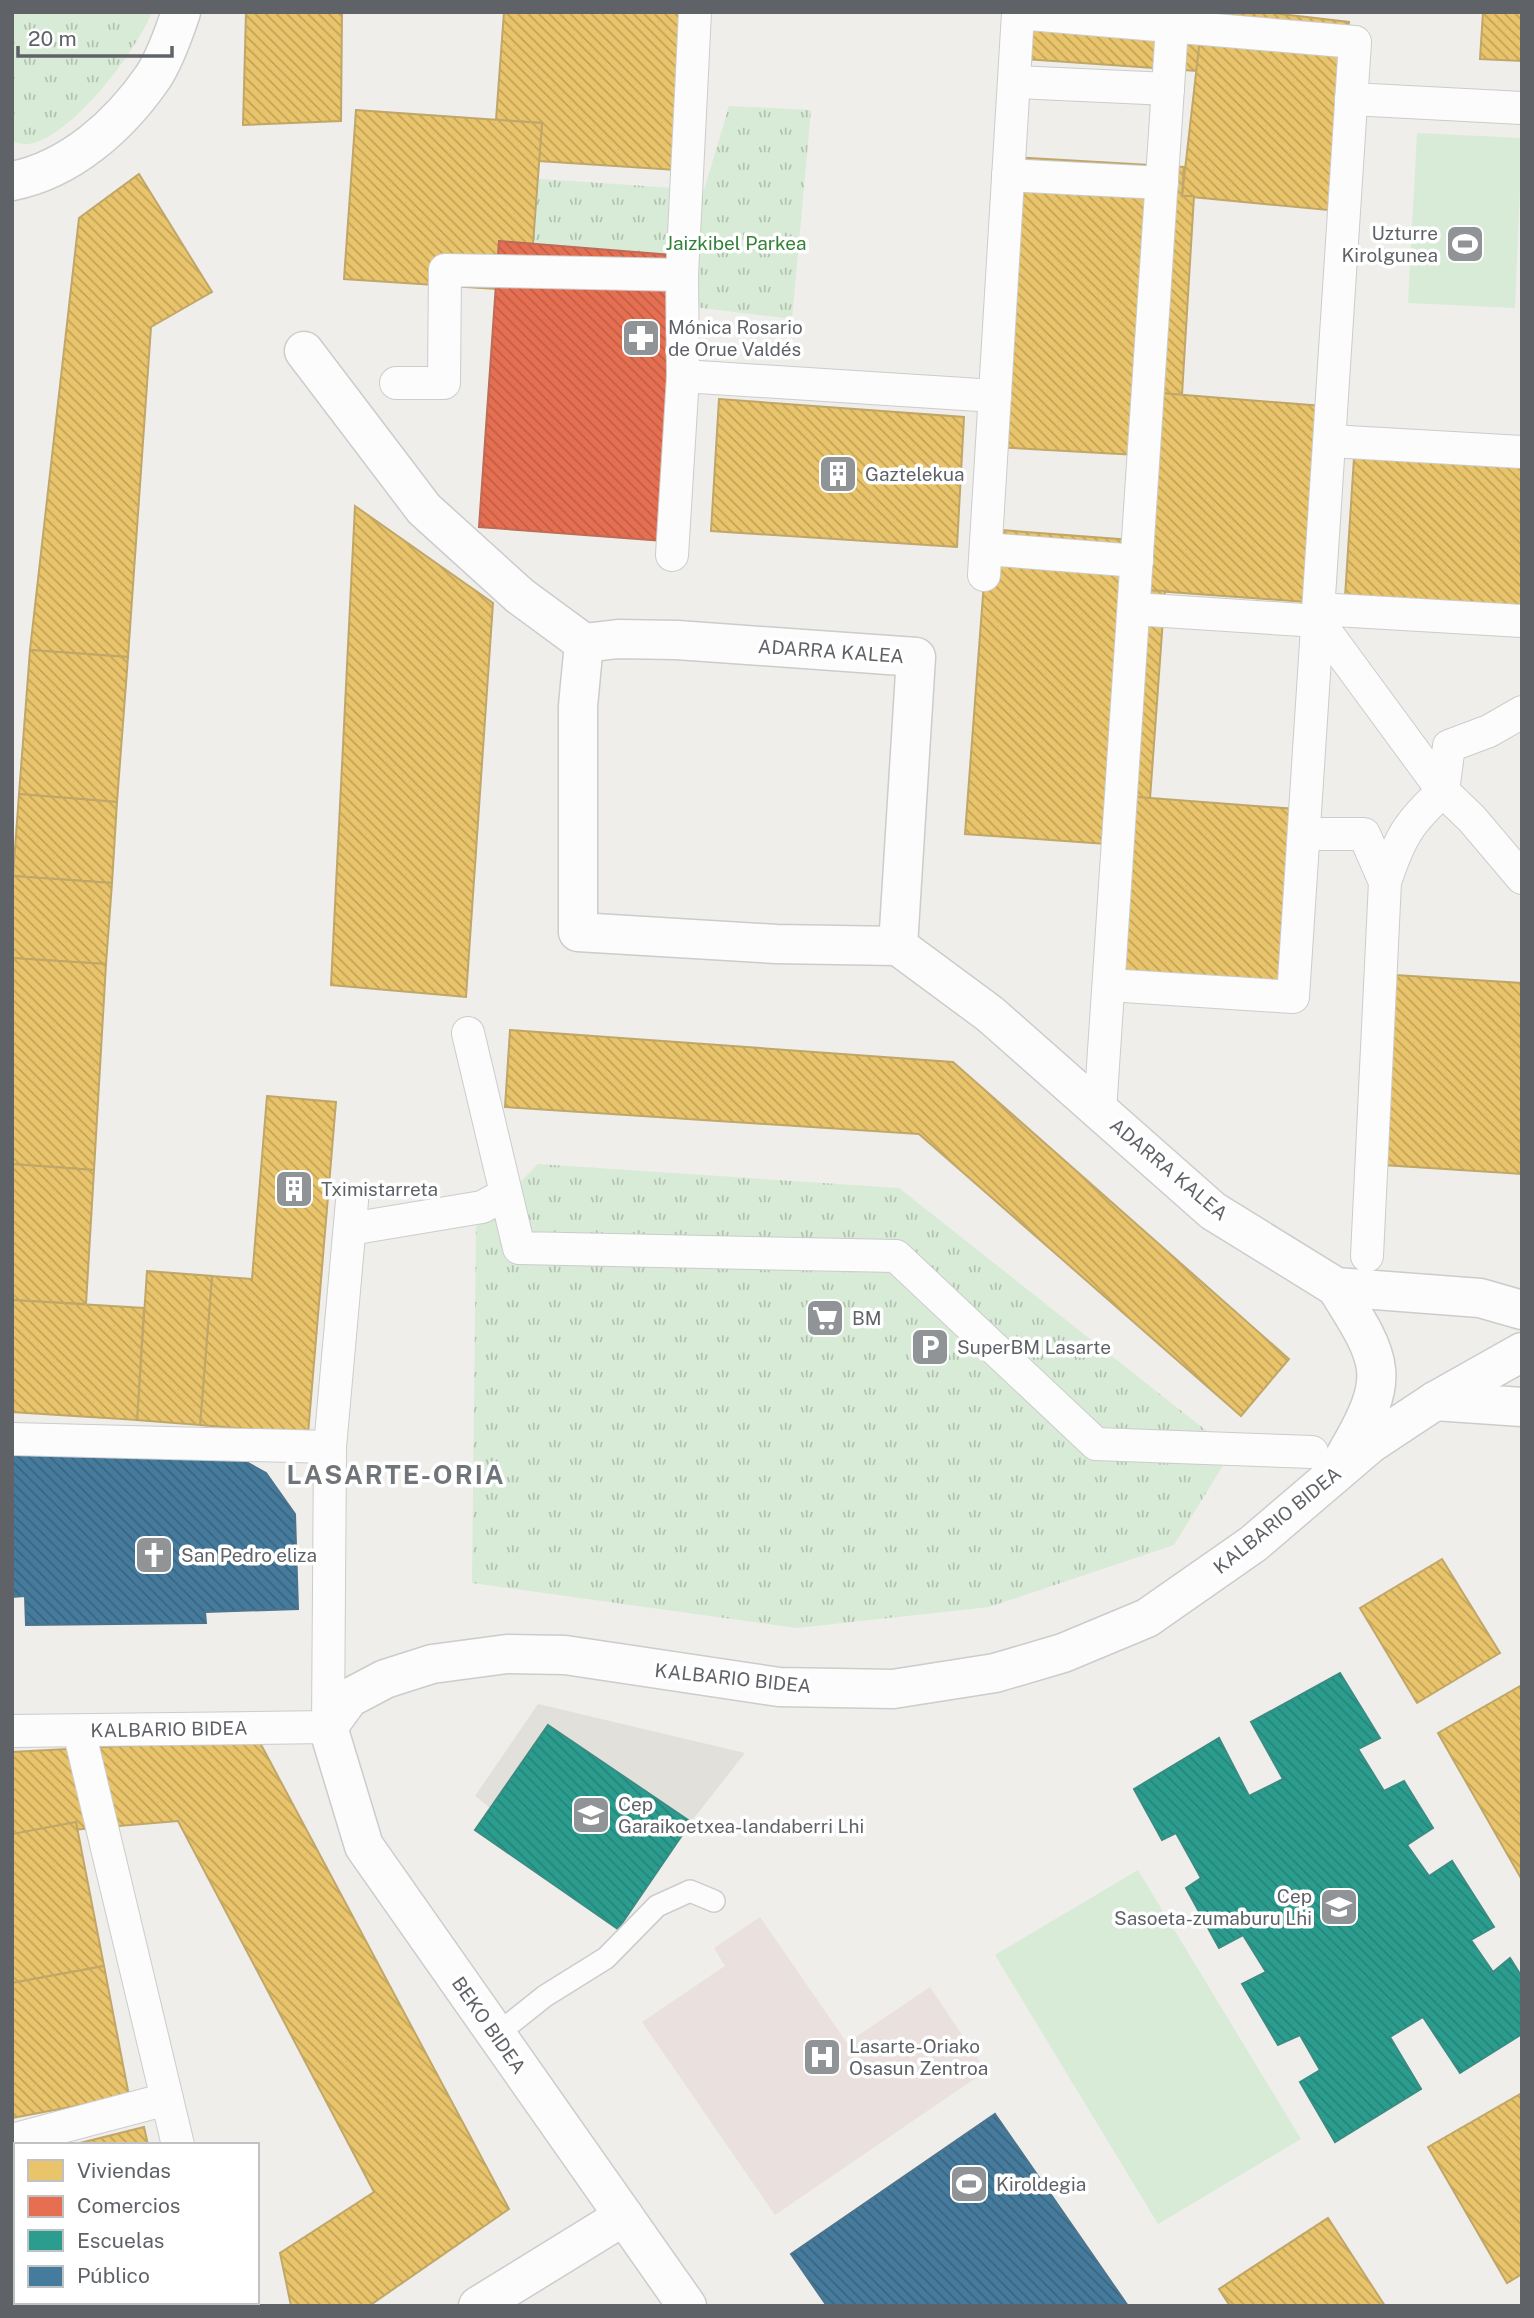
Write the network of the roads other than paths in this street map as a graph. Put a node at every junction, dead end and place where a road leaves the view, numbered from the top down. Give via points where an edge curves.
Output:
1 (181, 12) edge
2 (695, 12) edge
3 (1006, 12) edge
4 (1018, 13) edge
5 (1172, 20) edge
6 (1014, 82) junction
7 (1168, 89) junction
8 (1352, 99) junction
9 (1522, 108) edge
10 (1008, 175) junction
11 (12, 181) edge
12 (1162, 183) junction
13 (682, 275) junction
14 (304, 351) dead end
15 (683, 376) junction
16 (396, 383) dead end
17 (995, 396) junction
18 (1329, 441) junction
19 (1522, 452) edge
20 (672, 555) dead end
21 (1137, 561) junction
22 (1134, 608) junction
23 (1318, 615) junction
24 (1522, 621) edge
25 (584, 643) junction
26 (1522, 712) edge
27 (1443, 791) junction
28 (1304, 834) junction
29 (1522, 878) edge
30 (1385, 882) junction
31 (898, 946) junction
32 (1109, 985) junction
33 (468, 1033) dead end
34 (1100, 1111) junction
35 (506, 1194) junction
36 (1367, 1256) dead end
37 (1336, 1287) junction
38 (1522, 1310) edge
39 (1522, 1352) edge
40 (1435, 1401) junction
41 (1522, 1407) edge
42 (12, 1439) edge
43 (330, 1447) junction
44 (1323, 1464) junction
45 (328, 1727) junction
46 (12, 1731) edge
47 (79, 1731) junction
48 (713, 1901) dead end
49 (496, 2035) junction
50 (167, 2099) junction
51 (12, 2140) edge
52 (178, 2143) edge
53 (624, 2216) junction
54 (478, 2306) edge
55 (687, 2306) edge

1 - 11 street via 154,76 111,127 72,157 42,173
2 - 13 street
3 - 4 street
4 - 5 street
4 - 6 street
5 - 7 street
5 - 8 street via 1355,42
6 - 7 street
6 - 10 street
7 - 12 street
8 - 9 street
8 - 18 street
10 - 12 street
10 - 17 street
12 - 21 street
13 - 15 street
13 - 16 street via 445,270 444,383
14 - 25 street via 424,509 520,596
15 - 17 street
15 - 20 street
17 - 21 street via 985,562
18 - 19 street
18 - 23 street
21 - 22 street
22 - 23 street
22 - 32 street
23 - 24 street
23 - 27 street
23 - 28 street
25 - 31 street via 578,706 578,932
25 - 31 street, ADARRA KALEA via 677,640 916,657
26 - 27 street via 1449,746
27 - 29 street
27 - 30 street via 1400,837
28 - 30 street via 1364,834
28 - 32 street via 1293,998
30 - 36 street
31 - 34 street, ADARRA KALEA via 990,1014
32 - 34 street
33 - 35 street
34 - 37 street, ADARRA KALEA via 1213,1211
35 - 43 street via 482,1206 351,1215
35 - 44 street via 519,1248 896,1256 1096,1444
37 - 38 street, ADARRA KALEA via 1480,1298
37 - 44 street via 1366,1334 1378,1387 1370,1413
39 - 40 street, KALBARIO BIDEA
40 - 41 street
40 - 44 street, KALBARIO BIDEA via 1370,1444
42 - 43 street
43 - 45 street
44 - 45 street, KALBARIO BIDEA via 1253,1544 1147,1618 1063,1653 995,1673 892,1689 779,1687 565,1655 507,1654 432,1664 385,1679 349,1698
45 - 47 street, KALBARIO BIDEA
45 - 49 street, BEKO BIDEA via 364,1846
46 - 47 street, KALBARIO BIDEA
47 - 50 street
48 - 49 lane via 690,1891 657,1906 607,1958 544,1996
49 - 53 street, BEKO BIDEA
50 - 51 street
50 - 52 street
53 - 54 street
53 - 55 street, BEKO BIDEA

